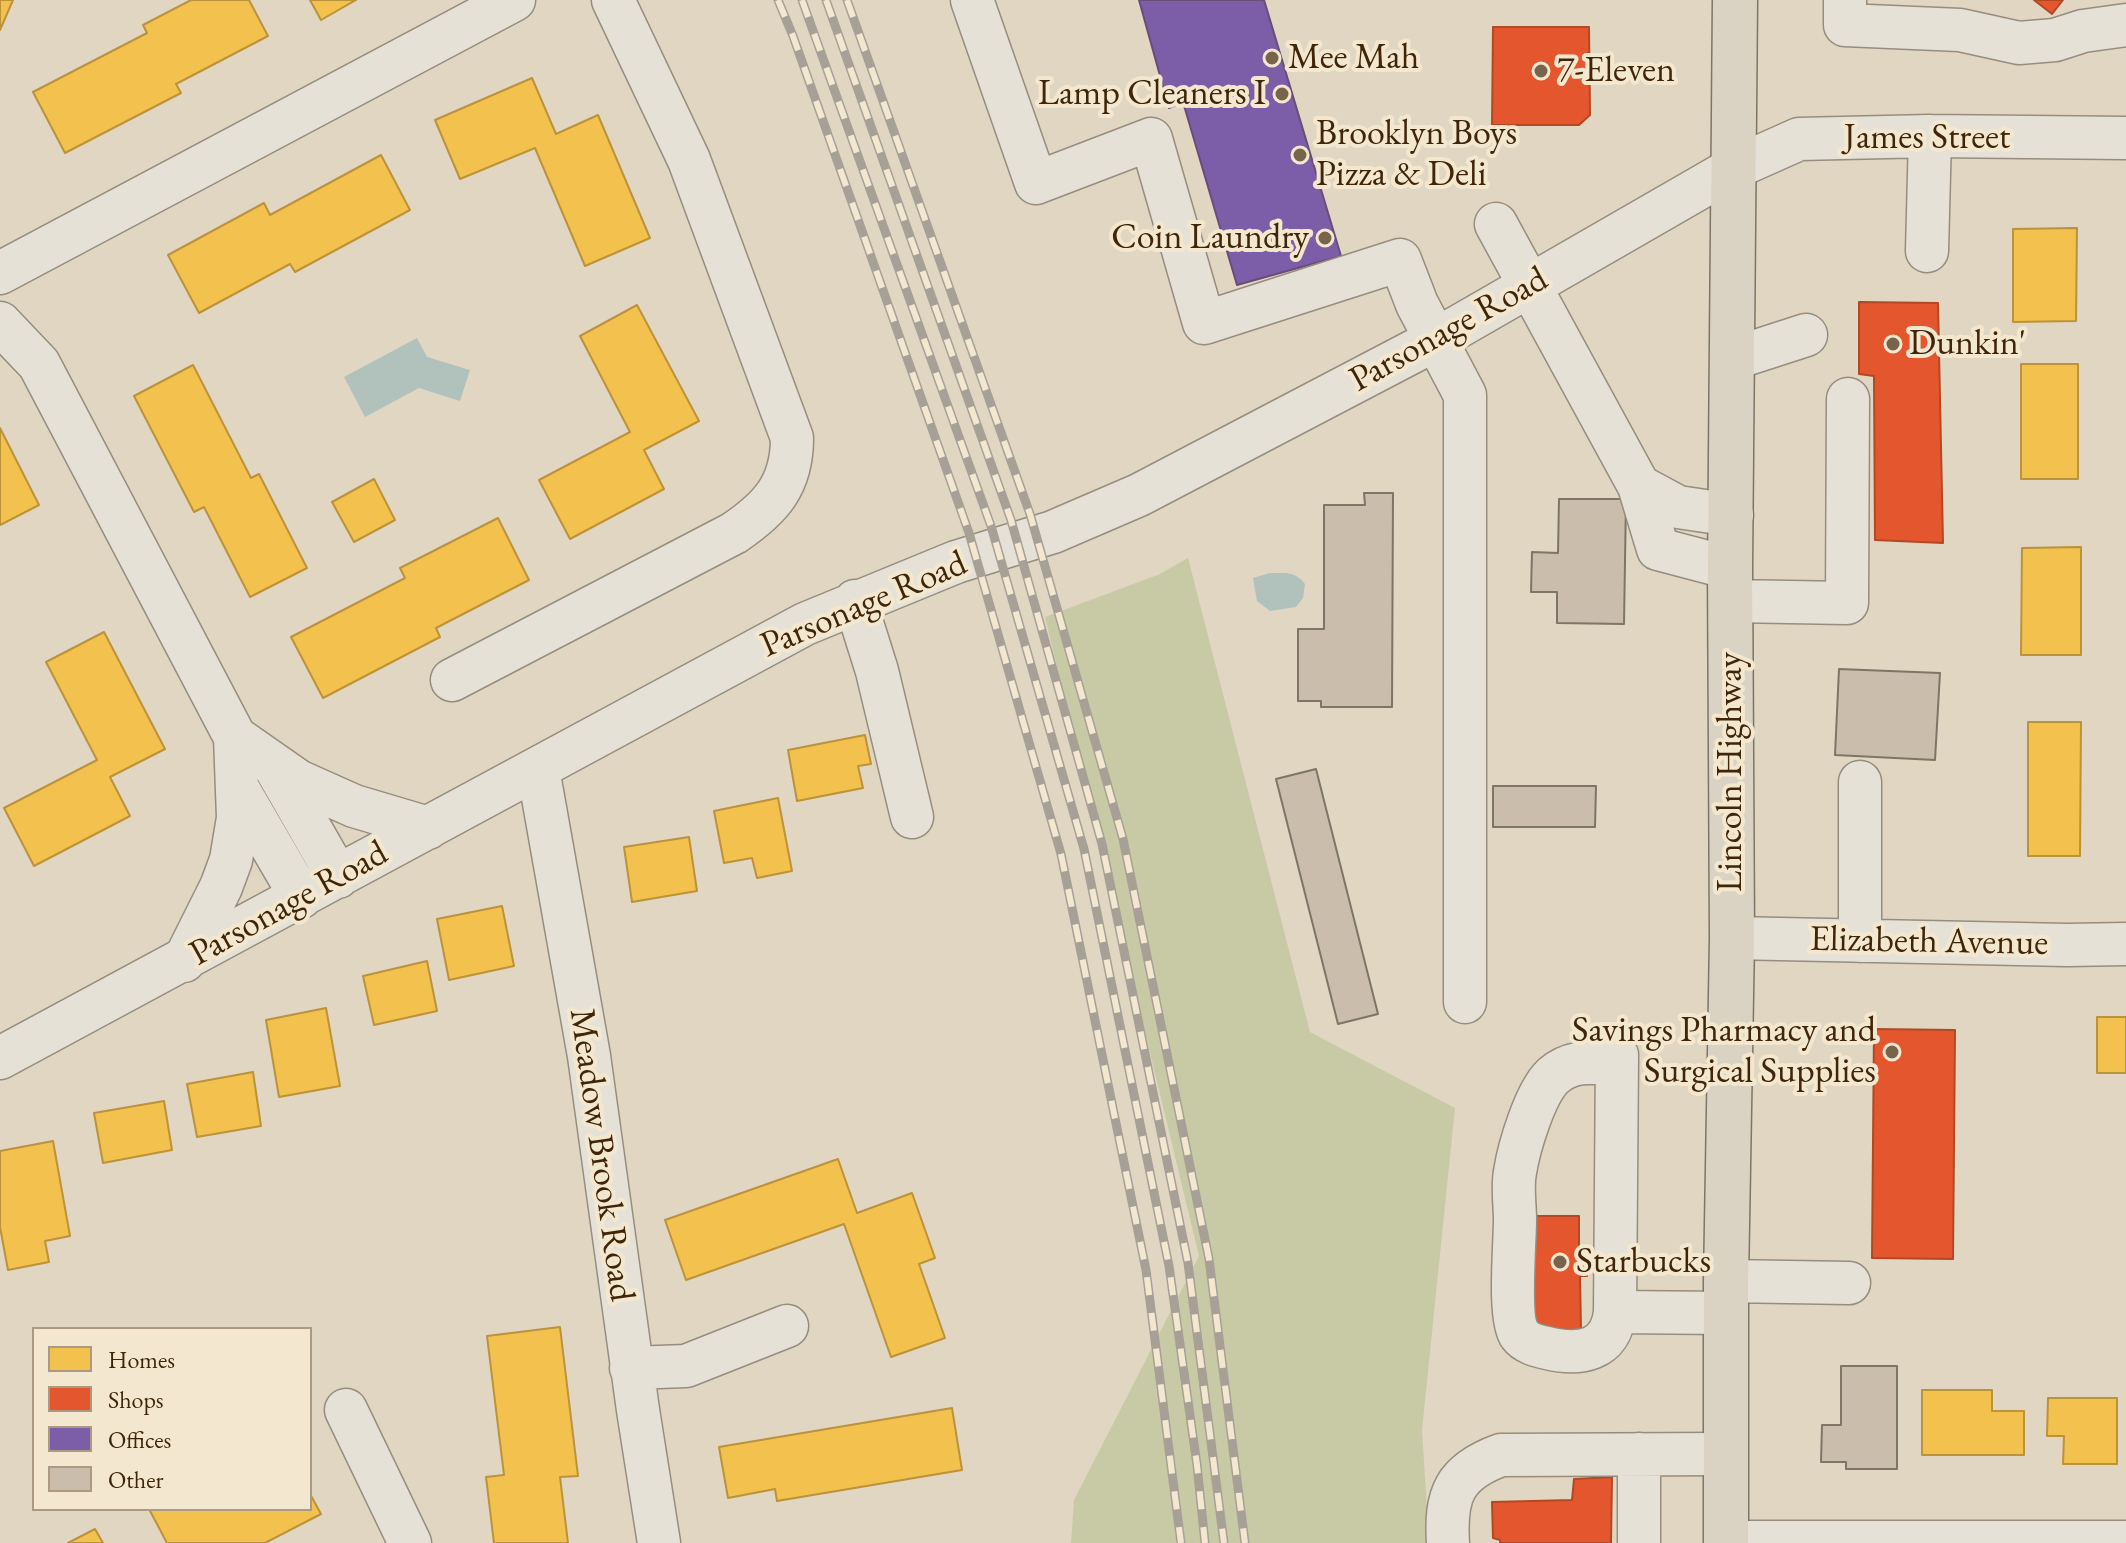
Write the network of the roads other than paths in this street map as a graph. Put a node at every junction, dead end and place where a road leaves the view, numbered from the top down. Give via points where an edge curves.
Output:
1 (514, 0) edge
2 (613, 0) edge
3 (972, 0) edge
4 (1735, 0) edge
5 (1845, 0) edge
6 (1924, 0) edge
7 (2126, 25) edge
8 (1960, 30) junction
9 (1930, 136) junction
10 (2126, 138) edge
11 (1734, 168) junction
12 (1496, 224) dead end
13 (1927, 251) dead end
14 (0, 273) edge
15 (1530, 287) junction
16 (0, 323) edge
17 (1806, 335) dead end
18 (1437, 339) junction
19 (1732, 359) junction
20 (1848, 399) dead end
21 (1639, 486) junction
22 (1732, 515) junction
23 (1730, 585) junction
24 (855, 601) junction
25 (452, 680) dead end
26 (235, 737) junction
27 (274, 765) junction
28 (538, 769) junction
29 (1860, 782) dead end
30 (237, 787) junction
31 (912, 817) dead end
32 (428, 828) junction
33 (338, 877) junction
34 (301, 897) junction
35 (1732, 938) junction
36 (1860, 941) junction
37 (2126, 944) edge
38 (184, 961) junction
39 (1465, 1002) dead end
40 (0, 1058) edge
41 (1849, 1283) dead end
42 (1726, 1297) junction
43 (1615, 1312) junction
44 (787, 1326) dead end
45 (631, 1368) junction
46 (346, 1410) dead end
47 (1639, 1454) junction
48 (1724, 1454) junction
49 (1577, 1455) junction
50 (2126, 1542) edge
51 (410, 1543) edge
52 (659, 1543) edge
53 (1448, 1543) edge
54 (1476, 1543) edge
55 (1639, 1543) edge
56 (1726, 1543) edge

1 - 14 street
2 - 25 street via 689,160 792,438 792,460 773,500 734,533
3 - 18 street via 1036,183 1151,139 1204,323 1400,260
4 - 11 main road, Lincoln Highway
5 - 8 street via 1845,25
6 - 8 street
7 - 8 street via 2019,43
9 - 10 street, James Street
9 - 11 street, James Street via 1799,139
9 - 13 street
11 - 15 street, Parsonage Road
11 - 19 main road, Lincoln Highway
12 - 15 street
15 - 18 street, Parsonage Road
15 - 21 street
16 - 26 street via 39,364
17 - 19 street
18 - 24 street, Parsonage Road via 1139,495 1053,532
18 - 39 street via 1465,395
19 - 22 main road, Lincoln Highway
20 - 23 street via 1847,603
21 - 22 street via 1678,507
21 - 23 street via 1658,549
22 - 23 main road, Lincoln Highway
23 - 35 main road, Lincoln Highway
24 - 28 street, Parsonage Road
24 - 31 street
26 - 27 street
26 - 30 street
27 - 32 street via 354,806
27 - 33 street
28 - 32 street, Parsonage Road
28 - 45 street, Meadow Brook Road via 589,1056
29 - 36 street
30 - 34 street
30 - 38 street via 231,860
32 - 33 street, Parsonage Road
33 - 34 street, Parsonage Road
34 - 38 street, Parsonage Road
35 - 36 street, Elizabeth Avenue
35 - 42 main road, Lincoln Highway
36 - 37 street, Elizabeth Avenue
38 - 40 street, Parsonage Road
41 - 42 street
42 - 43 street
42 - 48 main road, Lincoln Highway
43 - 43 street via 1617,1059 1579,1063 1553,1076 1518,1154 1512,1187 1513,1287 1520,1335 1563,1351 1590,1348 1610,1334
44 - 45 street via 686,1366
45 - 52 street, Meadow Brook Road
46 - 51 street
47 - 48 street
47 - 49 street
47 - 55 street
48 - 56 main road, Lincoln Highway
49 - 53 street via 1501,1455 1474,1468 1451,1495
49 - 54 street via 1552,1479 1507,1483 1476,1498 1470,1511
50 - 56 street

